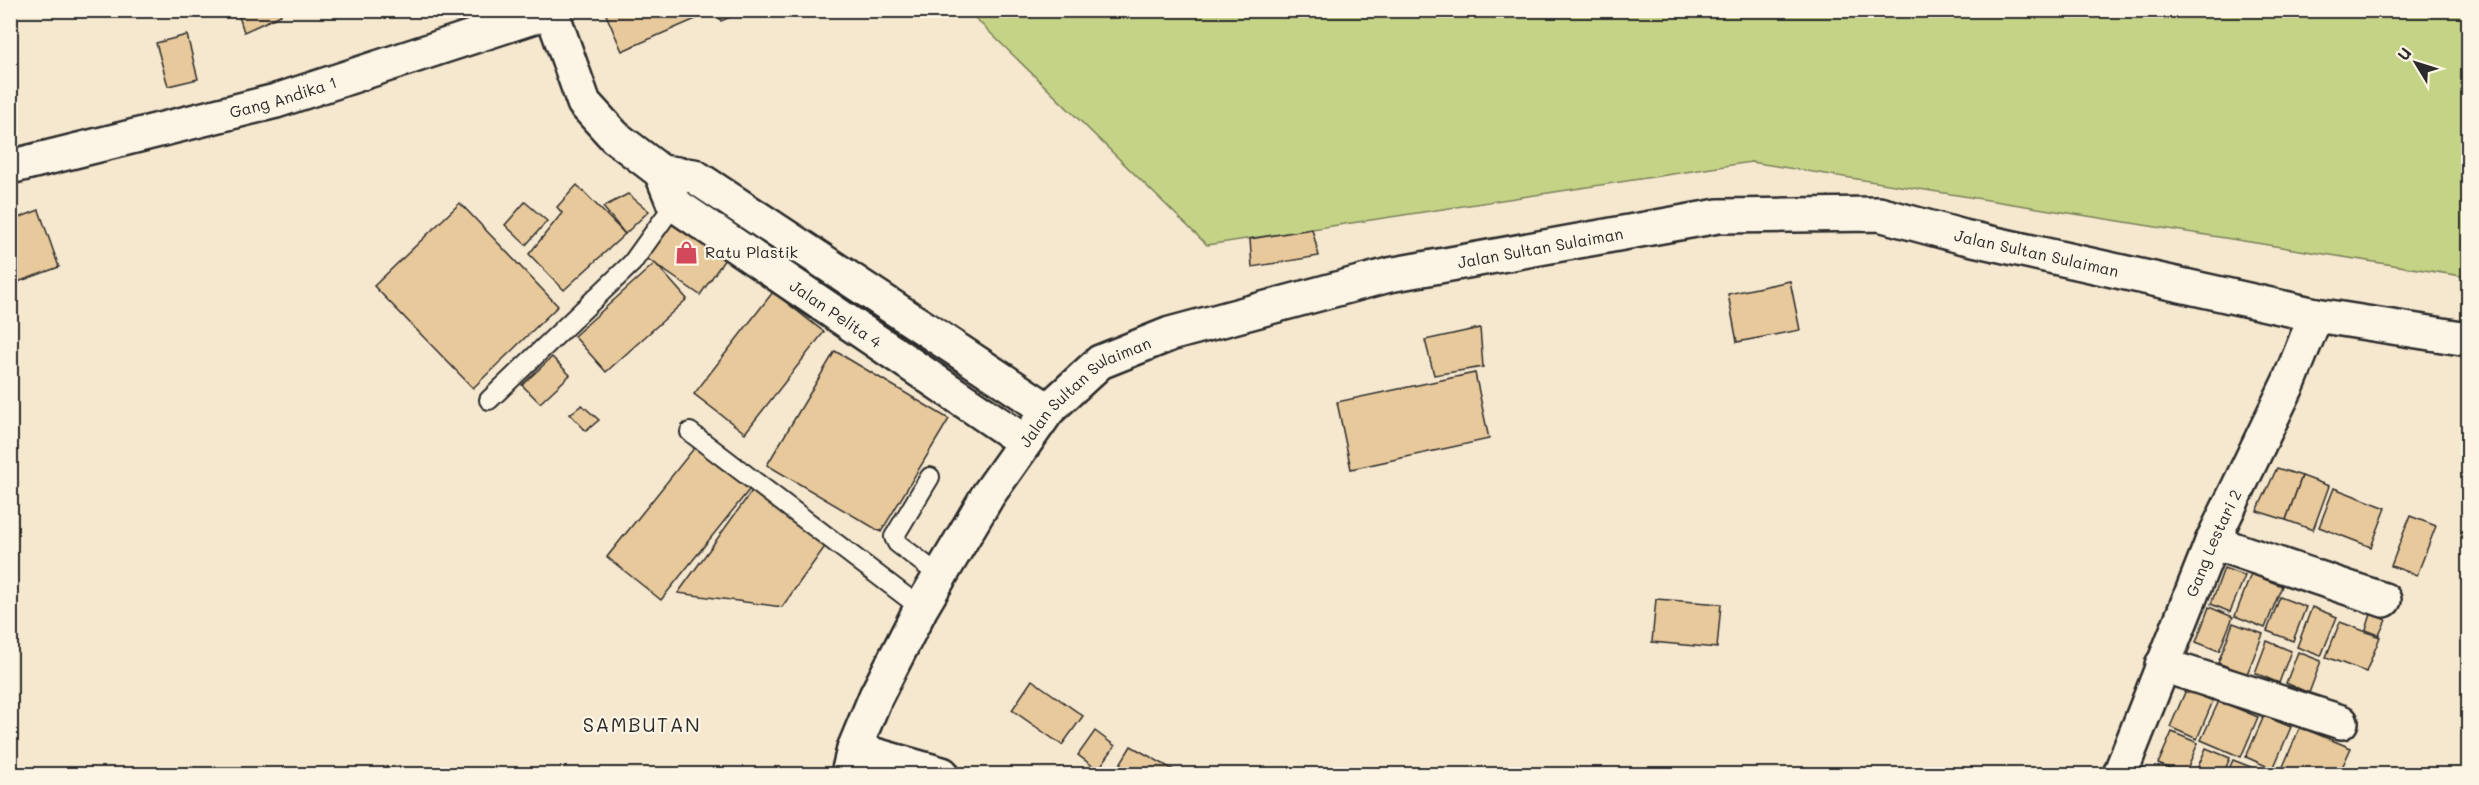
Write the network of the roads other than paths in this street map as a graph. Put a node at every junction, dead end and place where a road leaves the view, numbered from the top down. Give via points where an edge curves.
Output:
1 (551, 11) edge
2 (10, 167) edge
3 (662, 172) junction
4 (694, 176) junction
5 (674, 204) junction
6 (2316, 315) junction
7 (2469, 339) edge
8 (489, 400) dead end
9 (1048, 410) junction
10 (690, 432) dead end
11 (1025, 442) junction
12 (930, 477) dead end
13 (2212, 542) junction
14 (940, 576) junction
15 (2384, 600) dead end
16 (921, 608) junction
17 (2162, 665) junction
18 (2341, 722) dead end
19 (851, 761) edge
20 (942, 774) edge
21 (2120, 774) edge

1 - 2 street, Gang Andika 1 via 276,101
1 - 3 street via 584,103 615,137
3 - 4 street
3 - 5 street
4 - 5 lane
4 - 9 street
5 - 8 lane via 632,263
5 - 11 street, Jalan Pelita 4
6 - 7 street, Jalan Sultan Sulaiman
6 - 9 street, Jalan Sultan Sulaiman via 1964,237 1879,214 1718,216 1389,275 1170,334 1100,362
6 - 13 street, Gang Lestari 2 via 2289,382
9 - 11 street, Jalan Sultan Sulaiman
10 - 16 lane
11 - 14 street, Jalan Sultan Sulaiman
12 - 14 lane via 894,537
13 - 15 street
13 - 17 street, Gang Lestari 2
14 - 16 street, Jalan Sultan Sulaiman
16 - 19 street, Jalan Sultan Sulaiman via 876,696
17 - 18 street
17 - 21 street, Gang Lestari 2
19 - 20 street

